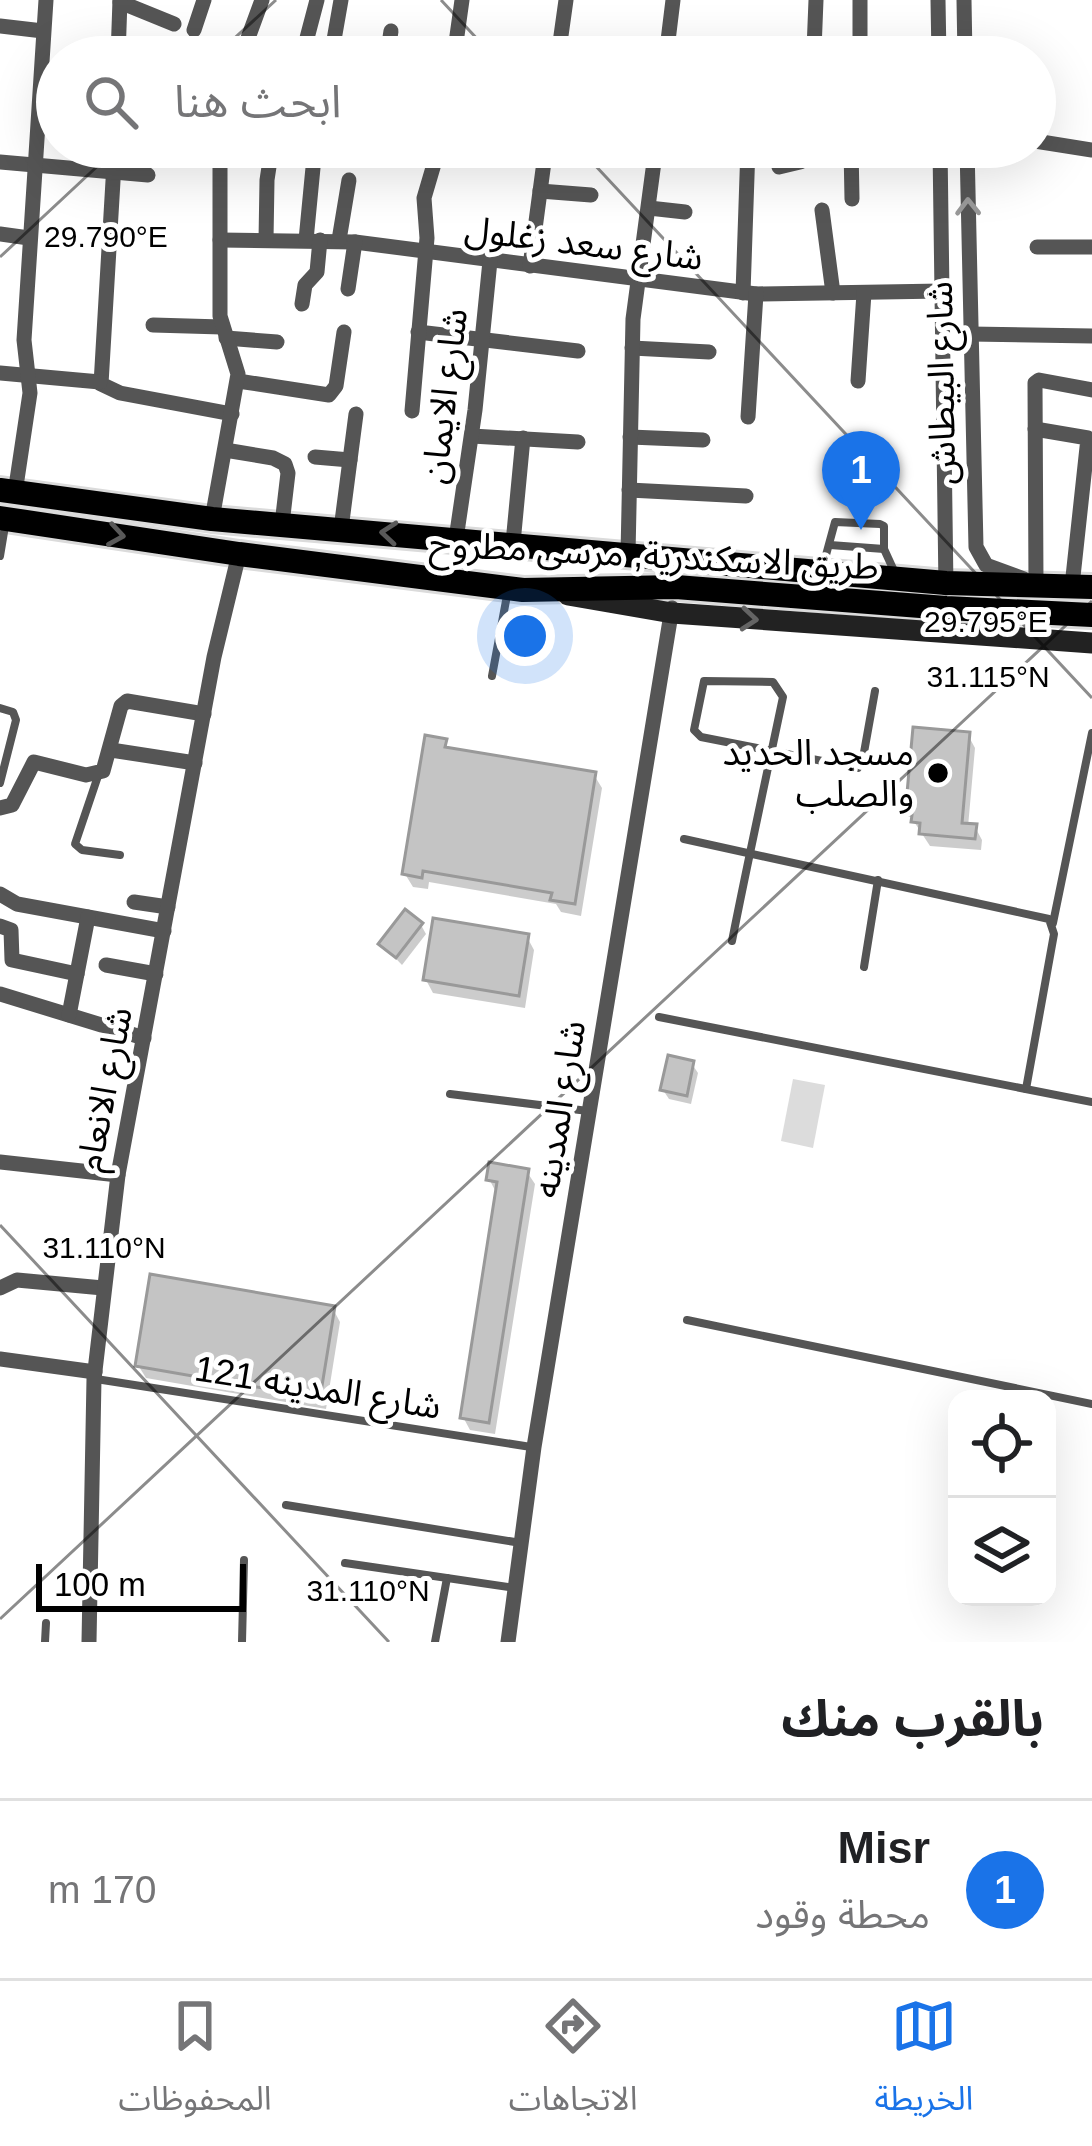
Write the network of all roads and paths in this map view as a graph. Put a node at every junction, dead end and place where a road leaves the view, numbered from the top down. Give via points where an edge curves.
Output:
1 (46, 0) edge
2 (204, 0) edge
3 (262, 0) edge
4 (317, 0) edge
5 (341, 0) edge
6 (462, 0) edge
7 (566, 0) edge
8 (673, 0) edge
9 (804, 0) edge
10 (860, 0) edge
11 (938, 0) edge
12 (964, 0) edge
13 (120, 1) edge
14 (816, 1) edge
15 (174, 24) dead end
16 (0, 26) edge
17 (194, 30) dead end
18 (43, 31) junction
19 (391, 31) dead end
20 (43, 36) edge
21 (119, 36) edge
22 (249, 36) edge
23 (308, 36) edge
24 (335, 36) edge
25 (390, 36) edge
26 (457, 36) edge
27 (561, 36) edge
28 (669, 36) edge
29 (815, 36) edge
30 (860, 36) edge
31 (939, 36) edge
32 (965, 36) edge
33 (36, 126) edge
34 (1056, 144) edge
35 (1092, 150) edge
36 (0, 162) edge
37 (33, 166) junction
38 (36, 166) edge
39 (60, 168) edge
40 (114, 168) edge
41 (220, 168) edge
42 (271, 168) edge
43 (315, 168) edge
44 (433, 168) edge
45 (543, 168) edge
46 (654, 168) edge
47 (748, 168) edge
48 (851, 168) edge
49 (940, 168) edge
50 (967, 168) edge
51 (114, 172) junction
52 (148, 175) dead end
53 (349, 180) dead end
54 (540, 191) junction
55 (591, 195) dead end
56 (852, 199) dead end
57 (649, 208) junction
58 (822, 210) dead end
59 (685, 212) dead end
60 (0, 234) edge
61 (29, 238) junction
62 (220, 240) junction
63 (266, 240) junction
64 (313, 240) junction
65 (347, 241) junction
66 (1037, 247) dead end
67 (1092, 247) edge
68 (426, 253) junction
69 (490, 261) junction
70 (530, 266) junction
71 (639, 280) junction
72 (348, 289) dead end
73 (942, 291) junction
74 (864, 292) junction
75 (833, 293) junction
76 (749, 294) junction
77 (302, 304) dead end
78 (153, 325) dead end
79 (344, 332) dead end
80 (418, 332) junction
81 (224, 333) junction
82 (970, 334) junction
83 (1092, 336) edge
84 (482, 340) junction
85 (277, 342) dead end
86 (632, 348) junction
87 (578, 351) dead end
88 (709, 352) dead end
89 (0, 373) edge
90 (29, 374) junction
91 (238, 381) junction
92 (858, 381) dead end
93 (100, 382) junction
94 (1092, 390) edge
95 (412, 411) dead end
96 (232, 414) junction
97 (356, 414) dead end
98 (748, 417) dead end
99 (1035, 429) junction
100 (472, 436) junction
101 (630, 436) junction
102 (523, 439) junction
103 (703, 440) dead end
104 (578, 442) dead end
105 (225, 450) junction
106 (315, 457) dead end
107 (350, 460) junction
108 (973, 482) junction
109 (944, 483) junction
110 (629, 490) junction
111 (8, 492) edge
112 (746, 496) dead end
113 (3, 518) edge
114 (212, 519) junction
115 (282, 524) junction
116 (341, 529) junction
117 (456, 538) junction
118 (519, 543) junction
119 (830, 544) junction
120 (884, 549) junction
121 (239, 554) junction
122 (628, 554) junction
123 (0, 556) edge
124 (809, 571) junction
125 (900, 579) junction
126 (445, 582) junction
127 (1033, 585) junction
128 (1082, 586) edge
129 (516, 589) junction
130 (946, 596) junction
131 (674, 600) junction
132 (1092, 615) edge
133 (1092, 643) edge
134 (492, 676) dead end
135 (875, 691) dead end
136 (0, 708) edge
137 (205, 714) junction
138 (1092, 733) edge
139 (112, 750) junction
140 (771, 752) junction
141 (195, 764) junction
142 (99, 774) junction
143 (0, 783) edge
144 (0, 808) edge
145 (684, 839) dead end
146 (750, 853) junction
147 (120, 855) dead end
148 (878, 880) junction
149 (0, 894) edge
150 (134, 902) dead end
151 (168, 907) junction
152 (88, 917) junction
153 (1053, 925) junction
154 (0, 926) edge
155 (164, 932) junction
156 (732, 941) dead end
157 (106, 965) dead end
158 (864, 967) dead end
159 (77, 974) junction
160 (156, 974) junction
161 (0, 994) edge
162 (69, 1015) junction
163 (659, 1017) dead end
164 (144, 1038) junction
165 (1026, 1089) junction
166 (450, 1094) dead end
167 (1092, 1102) edge
168 (590, 1111) junction
169 (0, 1162) edge
170 (118, 1175) junction
171 (0, 1288) edge
172 (103, 1288) junction
173 (687, 1320) dead end
174 (0, 1359) edge
175 (94, 1376) junction
176 (1092, 1404) edge
177 (533, 1447) junction
178 (286, 1505) dead end
179 (521, 1543) junction
180 (244, 1560) dead end
181 (346, 1564) dead end
182 (447, 1578) junction
183 (515, 1588) junction
184 (46, 1623) dead end
185 (45, 1642) edge
186 (89, 1642) edge
187 (242, 1642) edge
188 (435, 1642) edge
189 (508, 1642) edge

1 - 18 street
2 - 17 street
3 - 22 street
4 - 23 street
5 - 24 street
6 - 26 street
7 - 27 street
8 - 28 street
9 - 14 street
10 - 30 street
11 - 31 street
12 - 32 street
13 - 15 street
13 - 21 street
14 - 29 street
16 - 18 street
18 - 20 street
19 - 25 street
33 - 37 street
34 - 35 street
36 - 37 street
37 - 38 street
37 - 61 street
39 - 51 street
40 - 51 street
41 - 62 street
42 - 63 street
43 - 64 street
44 - 68 street via 424,198
45 - 54 street
46 - 57 street
47 - 76 street
48 - 56 street
49 - 73 street, شارع البيطاش
82 -> 50 street, شارع البيطاش
51 - 52 street
51 - 93 street
53 - 65 street
54 - 55 street
54 - 70 street
57 - 59 street
57 - 71 street
58 - 75 street
60 - 61 street
61 - 90 street
62 - 63 street, شارع سعد زغلول
62 - 81 street
63 - 64 street, شارع سعد زغلول
64 - 65 street, شارع سعد زغلول
64 - 77 street via 317,272
65 - 68 street, شارع سعد زغلول
65 - 72 street
66 - 67 street
68 - 69 street, شارع سعد زغلول
68 - 80 street
69 - 70 street, شارع سعد زغلول
69 - 84 street, شارع الايمان
70 - 71 street, شارع سعد زغلول
71 - 76 street, شارع سعد زغلول
71 - 86 street
73 - 74 street, شارع سعد زغلول
73 - 109 street, شارع البيطاش
74 - 75 street, شارع سعد زغلول
74 - 92 street
75 - 76 street, شارع سعد زغلول
76 - 98 street
78 - 81 street
79 - 91 street via 329,395
80 - 84 street
80 - 95 street
81 - 85 street
81 - 91 street
82 - 83 street
82 - 108 street, شارع البيطاش
84 - 87 street
84 - 100 street, شارع الايمان
86 - 88 street
86 - 101 street
89 - 90 street
90 - 93 street
90 - 111 street
91 - 96 street
93 - 96 street
94 - 99 street via 1036,380
96 - 105 street
97 - 107 street
99 - 127 street
99 - 128 street via 1088,438
100 - 102 street
100 - 117 street, شارع الايمان
101 - 103 street
101 - 110 street
102 - 104 street
102 - 118 street
105 - 114 street
105 - 115 street via 285,464
106 - 107 street
107 - 116 street
108 - 109 street
108 - 127 street, شارع البيطاش via 979,557
109 - 130 street, شارع البيطاش
110 - 112 street
110 - 122 street
111 - 114 main road, طريق الاسكندرية, مرسى مطروح
113 -> 121 main road, طريق الاسكندرية, مرسى مطروح
113 - 123 lane
114 - 115 main road, طريق الاسكندرية, مرسى مطروح
115 - 116 main road, طريق الاسكندرية, مرسى مطروح
117 -> 116 main road, طريق الاسكندرية, مرسى مطروح
117 - 118 main road, طريق الاسكندرية, مرسى مطروح
117 - 126 main road
118 - 122 main road, طريق الاسكندرية, مرسى مطروح
118 - 129 main road
119 - 120 lane
119 - 120 lane via 836,522 880,524
119 - 124 lane
120 - 125 lane
121 - 126 main road, طريق الاسكندرية, مرسى مطروح
121 - 137 street, شارع الانعام
122 - 124 main road, طريق الاسكندرية, مرسى مطروح
124 - 125 main road, طريق الاسكندرية, مرسى مطروح
125 - 130 main road, طريق الاسكندرية, مرسى مطروح
126 - 129 main road, طريق الاسكندرية, مرسى مطروح
127 - 128 main road, طريق الاسكندرية, مرسى مطروح
127 - 130 main road, طريق الاسكندرية, مرسى مطروح
129 - 131 main road, طريق الاسكندرية, مرسى مطروح
129 - 134 lane
130 - 131 main road, طريق الاسكندرية, مرسى مطروح
130 - 132 main road, طريق الاسكندرية, مرسى مطروح
131 -> 133 main road
131 - 168 street, شارع المدينه
135 - 140 lane via 858,768
136 - 143 lane via 16,720
137 - 139 street via 127,701
137 - 141 street, شارع الانعام
138 - 153 lane
139 - 141 street
139 - 142 street
140 - 140 lane via 783,697 778,686 704,681 696,734
140 - 146 lane
141 - 151 street, شارع الانعام
142 - 144 street via 34,762 12,805
142 - 147 lane via 75,844
145 - 146 lane
146 - 148 lane
146 - 156 lane
148 - 153 lane via 1039,914
148 - 158 lane
149 - 152 street
150 - 151 street
151 - 155 street, شارع الانعام
152 - 155 street
152 - 159 street
153 - 165 lane
154 - 159 street via 11,929 13,961
155 - 160 street, شارع الانعام
157 - 160 street
159 - 162 street
160 - 164 street, شارع الانعام
161 - 162 street
162 - 164 street
163 - 165 lane
164 - 170 street, شارع الانعام
165 - 167 lane
166 - 168 lane
168 - 177 street, شارع المدينه
169 - 170 street
170 - 172 street, شارع الانعام
171 - 172 street via 11,1280
172 - 175 street, شارع الانعام
173 - 176 lane
174 - 175 street
175 - 177 lane, شارع المدينه 121
175 - 186 street, شارع الانعام
177 - 179 street, شارع المدينه
178 - 179 lane
179 - 183 street, شارع المدينه
180 - 187 lane
181 - 182 lane
182 - 183 lane
182 - 188 lane
183 - 189 street, شارع المدينه
184 - 185 lane

